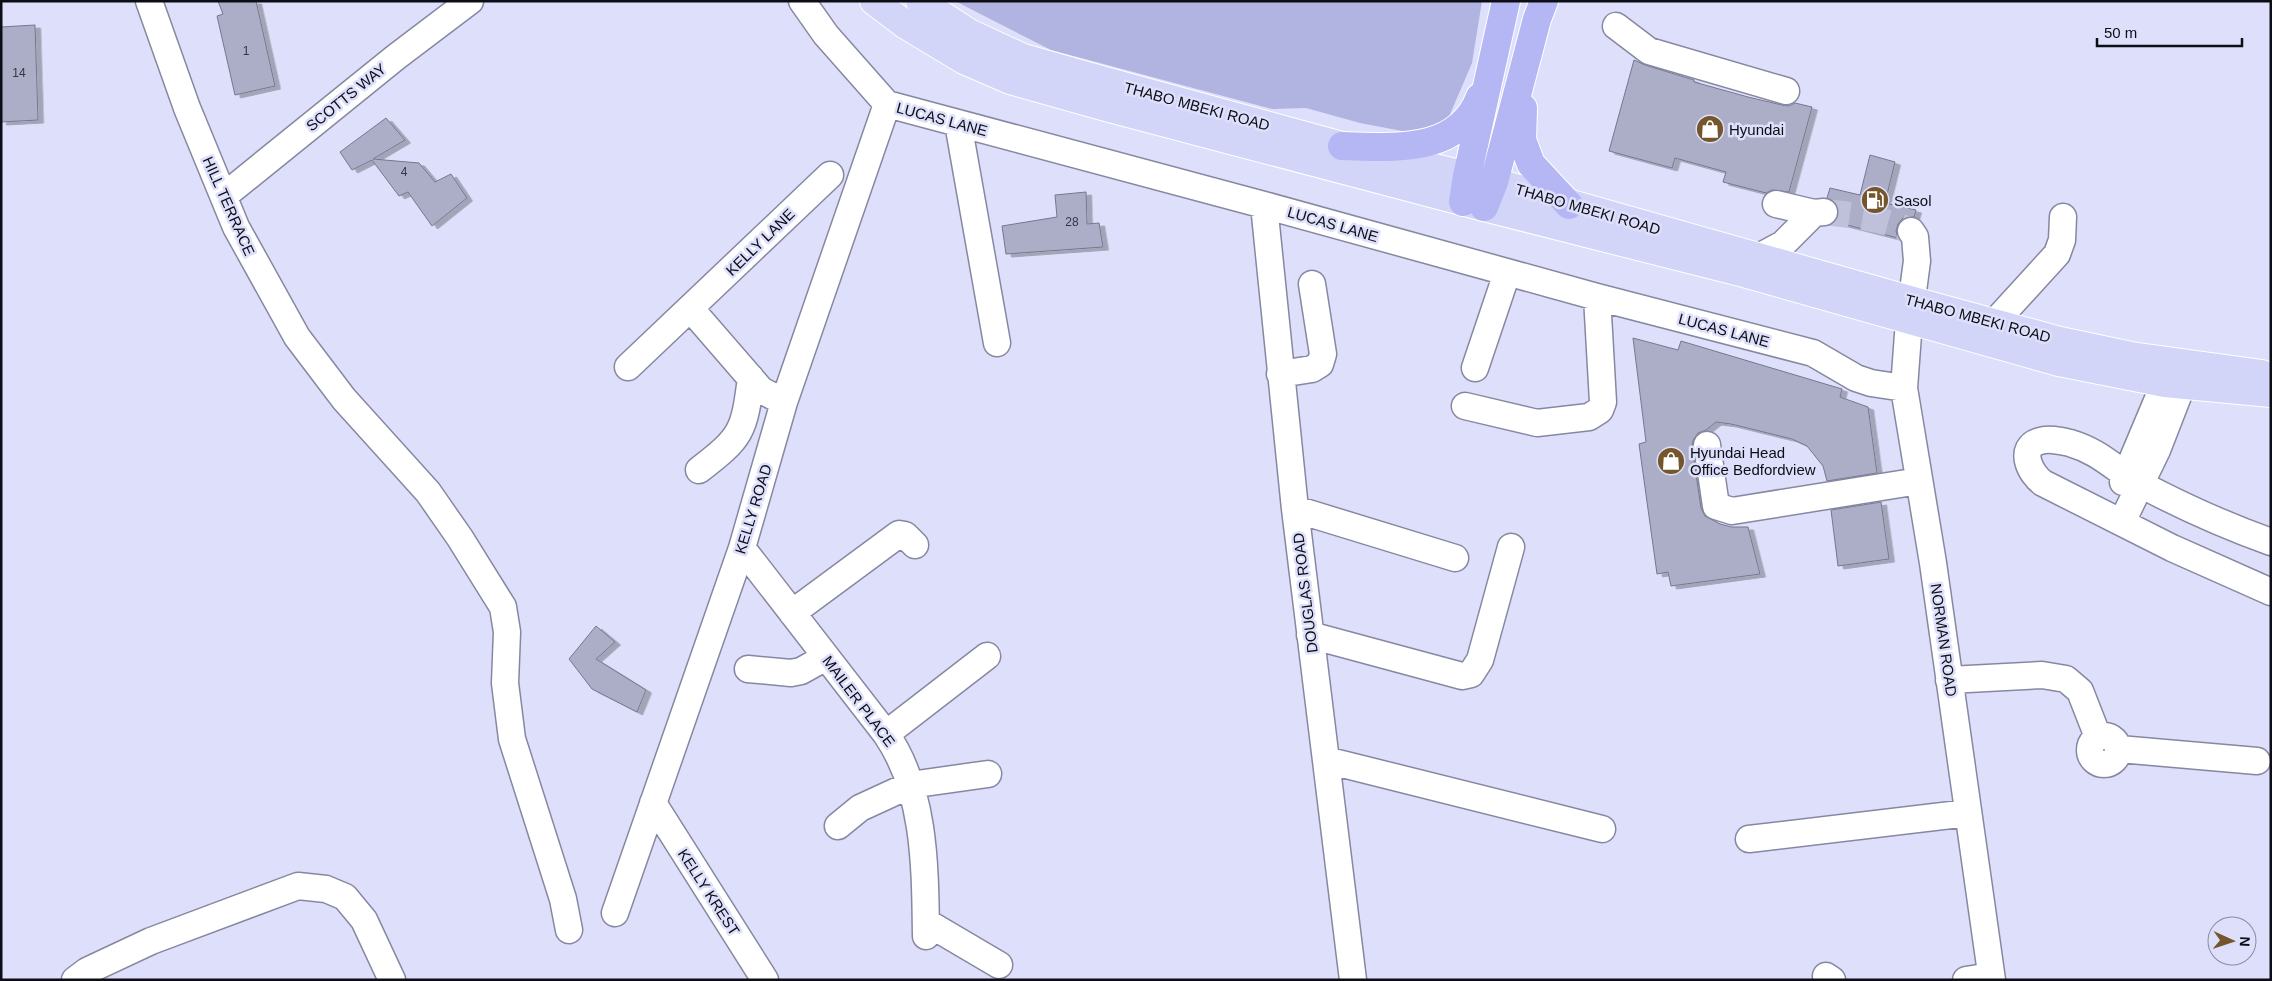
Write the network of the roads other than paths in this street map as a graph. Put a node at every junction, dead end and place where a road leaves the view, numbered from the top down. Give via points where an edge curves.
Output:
1 (149, 1) edge
2 (470, 1) edge
3 (802, 1) edge
4 (874, 1) edge
5 (920, 1) edge
6 (1506, 1) edge
7 (1544, 1) edge
8 (1616, 26) dead end
9 (1496, 55) junction
10 (1524, 70) junction
11 (1786, 91) dead end
12 (887, 104) junction
13 (958, 122) junction
14 (1342, 146) junction
15 (830, 175) dead end
16 (1494, 182) junction
17 (1471, 195) junction
18 (224, 196) junction
19 (1776, 204) dead end
20 (1264, 205) junction
21 (1569, 205) junction
22 (2063, 217) dead end
23 (1911, 231) dead end
24 (1760, 257) junction
25 (1506, 272) junction
26 (1312, 284) dead end
27 (1597, 297) junction
28 (690, 308) junction
29 (1911, 311) junction
30 (1994, 323) junction
31 (997, 343) dead end
32 (628, 367) dead end
33 (1475, 368) dead end
34 (1280, 374) junction
35 (2178, 374) junction
36 (2271, 375) edge
37 (751, 378) junction
38 (1904, 388) junction
39 (2271, 392) edge
40 (784, 402) junction
41 (1465, 406) dead end
42 (1707, 445) dead end
43 (699, 470) dead end
44 (2133, 479) junction
45 (1919, 481) junction
46 (1295, 509) junction
47 (2189, 509) junction
48 (2116, 519) junction
49 (2271, 542) edge
50 (916, 545) dead end
51 (1511, 547) dead end
52 (742, 548) junction
53 (2172, 548) junction
54 (1455, 558) dead end
55 (2271, 592) edge
56 (792, 613) junction
57 (1310, 635) junction
58 (987, 656) dead end
59 (826, 657) junction
60 (748, 669) dead end
61 (1949, 680) junction
62 (886, 734) junction
63 (1326, 760) junction
64 (2257, 761) dead end
65 (988, 774) dead end
66 (910, 785) junction
67 (653, 803) junction
68 (1968, 813) junction
69 (838, 826) dead end
70 (1602, 829) dead end
71 (1750, 839) dead end
72 (615, 913) dead end
73 (569, 930) dead end
74 (999, 965) dead end
75 (1991, 978) edge
76 (75, 980) edge
77 (392, 980) edge
78 (765, 980) edge
79 (1353, 980) edge
80 (1966, 980) edge

1 - 18 street, HILL TERRACE via 187,108
2 - 18 street, SCOTTS WAY
3 - 12 street, LUCAS LANE via 826,35
4 - 17 main road, THABO MBEKI ROAD via 906,25 964,60 1010,80 1106,108
5 - 14 main road, THABO MBEKI ROAD via 969,33 1023,58
6 - 9 highway
7 - 10 highway
8 - 11 street via 1649,51
9 - 14 highway via 1476,107 1457,129 1432,141 1408,147
9 - 17 highway
10 - 16 highway
10 - 21 highway via 1522,140 1525,153 1539,175
12 - 13 street, LUCAS LANE
12 - 40 street, KELLY ROAD
13 - 20 street, LUCAS LANE
13 - 31 street
14 - 17 main road, THABO MBEKI ROAD
15 - 28 street, KELLY LANE
16 - 17 main road, THABO MBEKI ROAD
16 - 21 main road, THABO MBEKI ROAD
17 - 29 main road, THABO MBEKI ROAD via 1744,273
18 - 73 street, HILL TERRACE via 250,256 297,337 344,399 428,492 503,607 507,632 505,683 512,739 563,899
19 - 24 street via 1819,212 1782,244
20 - 25 street, LUCAS LANE
20 - 34 street, DOUGLAS ROAD
21 - 24 main road, THABO MBEKI ROAD
22 - 30 street via 2062,240 2057,254
23 - 29 street, NORMAN ROAD via 1917,250
24 - 29 main road, THABO MBEKI ROAD
25 - 27 street, LUCAS LANE
25 - 33 street
26 - 34 street via 1323,354 1320,364 1312,369
27 - 38 street, LUCAS LANE via 1813,353 1856,378
27 - 41 street via 1603,402 1600,410 1589,417 1537,424
28 - 32 street, KELLY LANE
28 - 37 street
29 - 30 main road, THABO MBEKI ROAD
29 - 35 main road, THABO MBEKI ROAD via 2087,369
29 - 38 street, NORMAN ROAD
30 - 35 main road, THABO MBEKI ROAD
34 - 46 street, DOUGLAS ROAD
35 - 36 main road, THABO MBEKI ROAD
35 - 39 main road, THABO MBEKI ROAD
35 - 44 street
37 - 40 street via 761,390
37 - 43 street via 747,408 738,434 726,450
38 - 45 street, NORMAN ROAD
40 - 52 street, KELLY ROAD
42 - 45 street via 1712,495 1716,506 1723,510
44 - 47 street
44 - 48 street
44 - 48 street via 2110,461 2070,443 2038,441 2028,451 2029,467 2035,477
45 - 61 street, NORMAN ROAD
46 - 54 street
46 - 57 street, DOUGLAS ROAD
47 - 49 street
47 - 53 street
48 - 53 street
50 - 56 street via 906,535 896,536
51 - 57 street via 1480,660 1471,674 1462,676
52 - 56 street, MAILER PLACE
52 - 67 street, KELLY ROAD
53 - 55 street
56 - 59 street, MAILER PLACE
57 - 63 street, DOUGLAS ROAD
58 - 62 street
59 - 60 street via 802,671 791,673
59 - 62 street, MAILER PLACE
61 - 64 street via 2042,675 2066,679 2080,691 2108,743
61 - 68 street, NORMAN ROAD
62 - 66 street, MAILER PLACE via 901,760
63 - 70 street
63 - 79 street, DOUGLAS ROAD
65 - 66 street
66 - 69 street via 860,808
66 - 74 street, MAILER PLACE via 920,832 926,929
67 - 72 street, KELLY ROAD
67 - 78 street, KELLY KREST
68 - 71 street
68 - 75 street, NORMAN ROAD
75 - 80 street
76 - 77 street via 150,942 298,886 326,889 345,897 364,920

